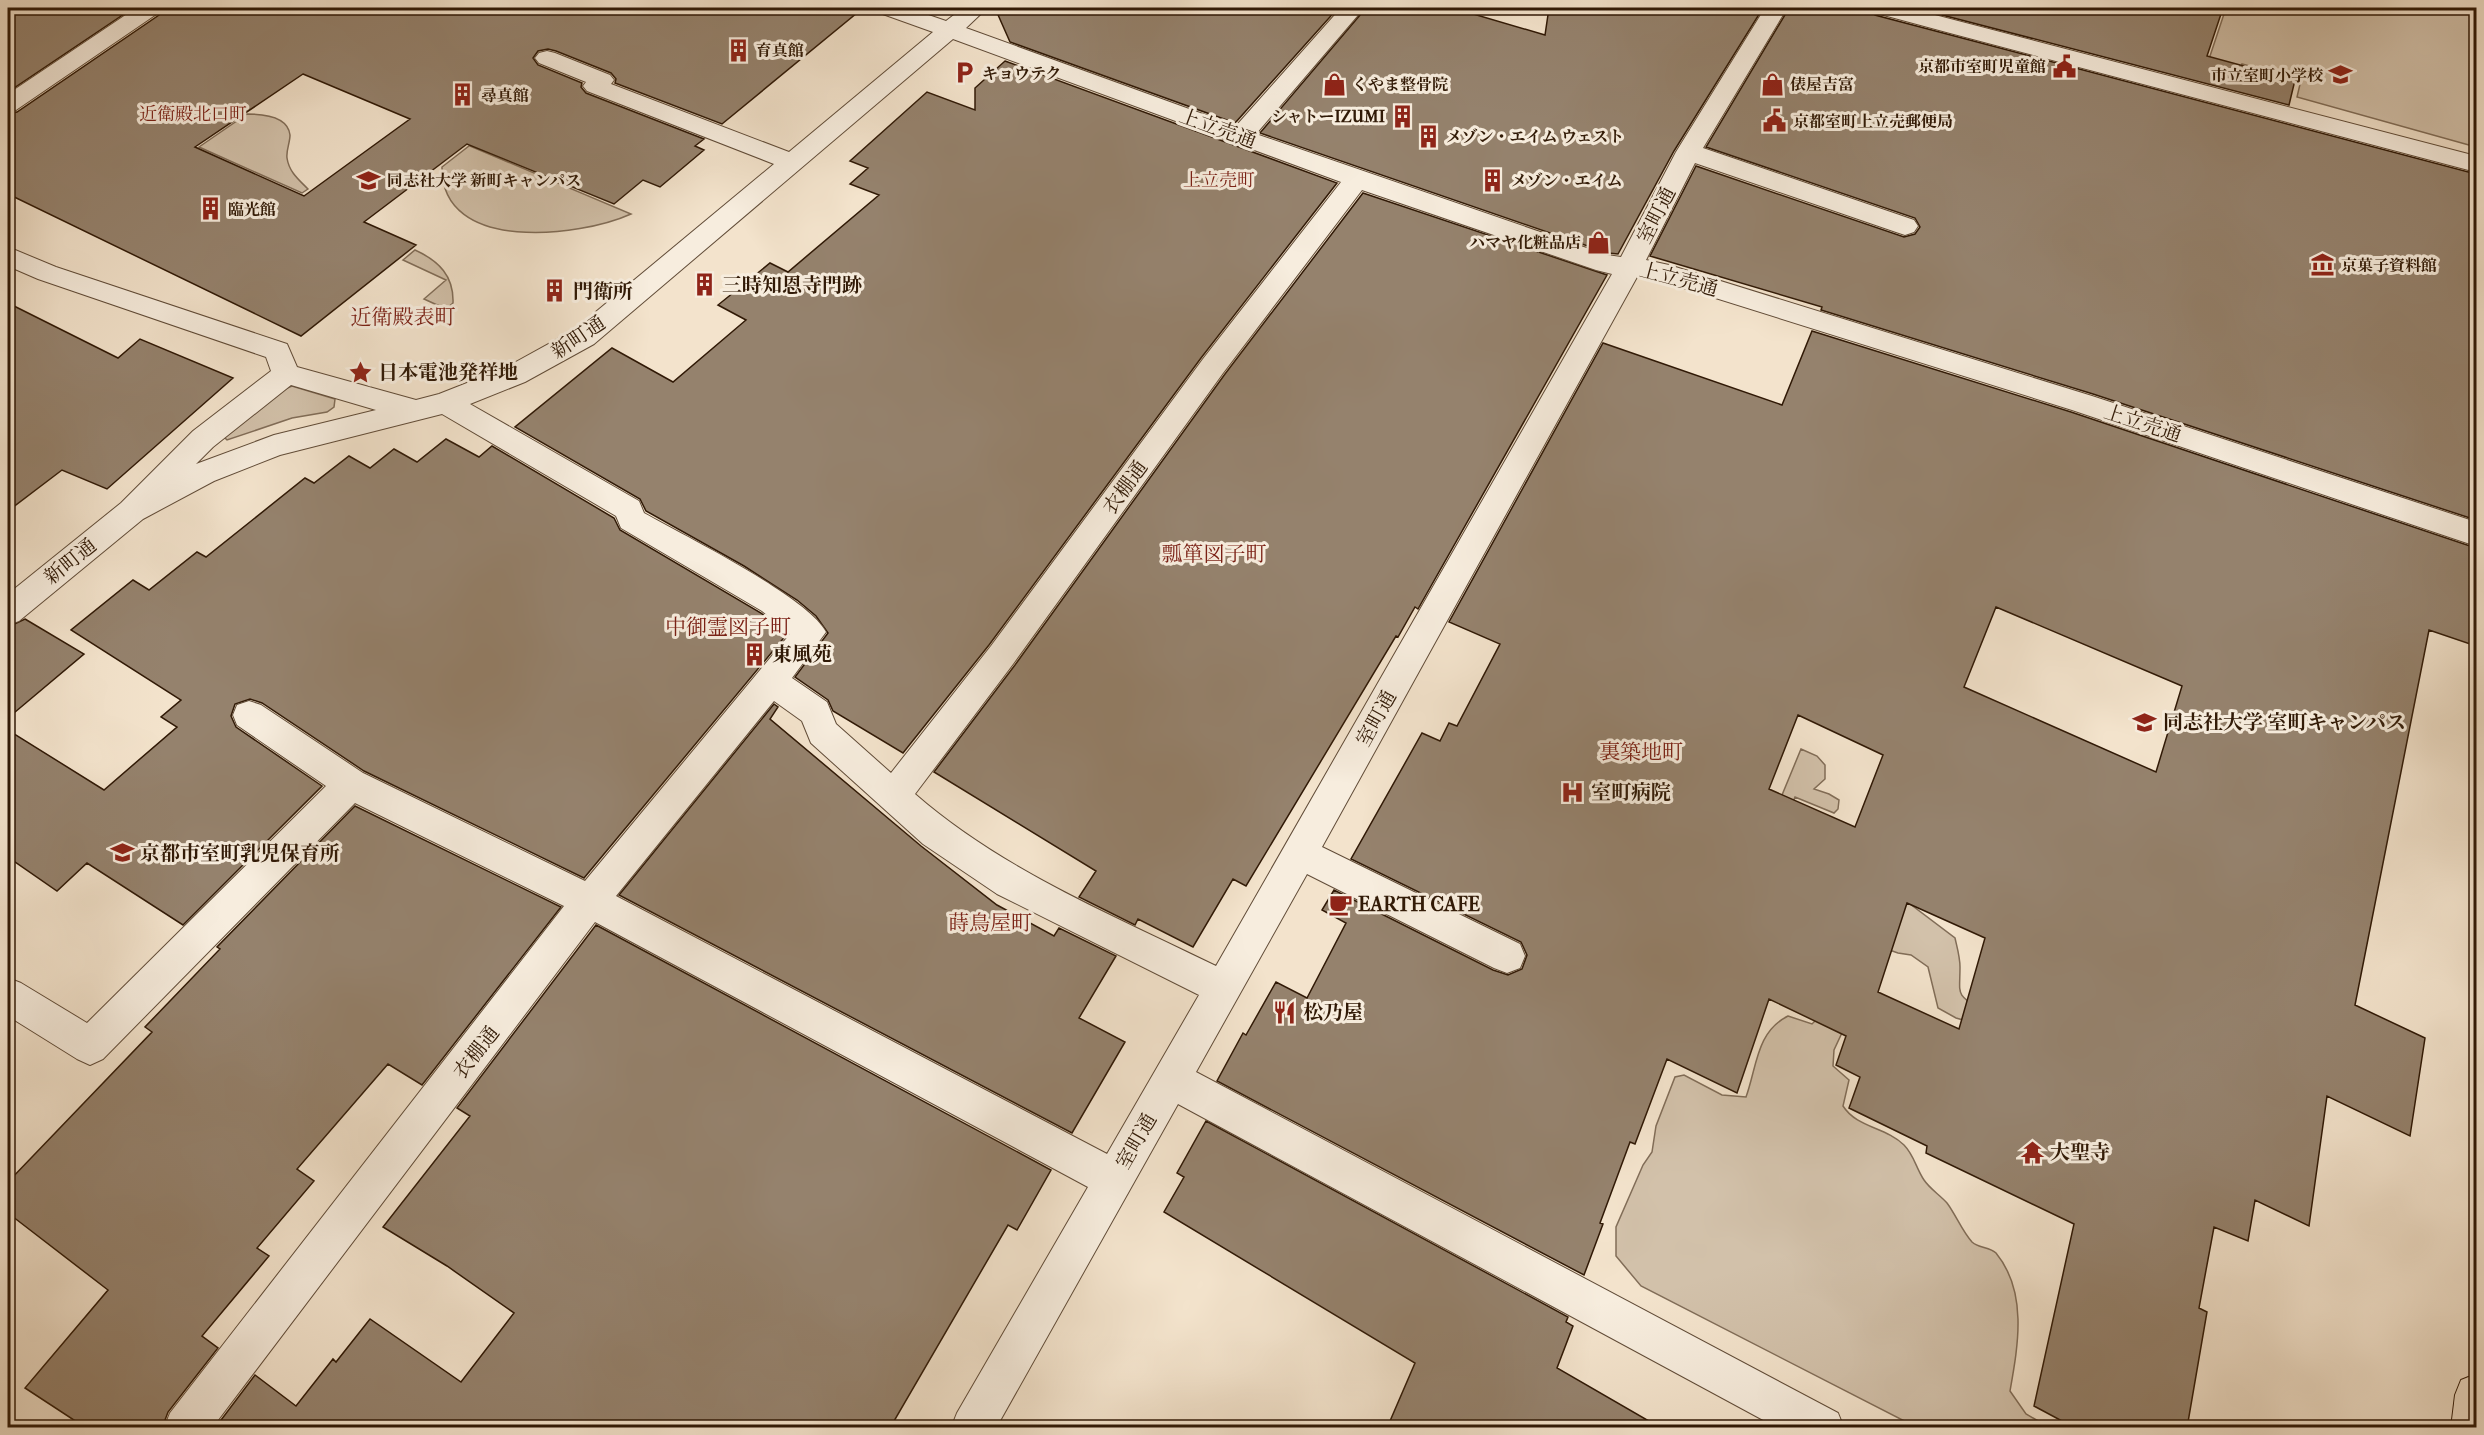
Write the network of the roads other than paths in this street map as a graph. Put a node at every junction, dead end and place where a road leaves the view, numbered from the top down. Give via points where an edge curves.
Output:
1 (150, 8) edge
2 (888, 8) edge
3 (976, 8) edge
4 (1353, 8) edge
5 (1776, 8) edge
6 (1884, 8) edge
7 (949, 30) junction
8 (547, 58) dead end
9 (8, 105) edge
10 (1241, 136) junction
11 (1688, 152) junction
12 (791, 162) junction
13 (2476, 164) edge
14 (1357, 179) junction
15 (1905, 226) dead end
16 (8, 256) edge
17 (1629, 267) junction
18 (286, 374) junction
19 (445, 403) junction
20 (416, 410) junction
21 (132, 511) junction
22 (2476, 534) edge
23 (8, 612) edge
24 (772, 681) junction
25 (249, 715) dead end
26 (351, 784) junction
27 (894, 795) junction
28 (1300, 853) junction
29 (590, 901) junction
30 (1507, 956) dead end
31 (1222, 988) junction
32 (8, 996) edge
33 (1171, 1080) junction
34 (1114, 1179) junction
35 (2476, 1395) edge
36 (186, 1428) edge
37 (972, 1428) edge
38 (1823, 1428) edge
39 (2473, 1428) edge

1 - 9 street
2 - 7 street, 上立売通
3 - 7 street, 新町通
4 - 10 street
5 - 11 street, 室町通
6 - 13 street
7 - 10 street, 上立売通
7 - 12 street, 新町通
8 - 12 street via 602,80 595,86
10 - 14 street, 上立売通
11 - 15 street
11 - 17 street, 室町通
12 - 19 street, 新町通 via 584,337 515,375
14 - 17 street, 上立売通 via 1605,264
14 - 27 street, 衣棚通
16 - 18 street via 47,273 277,351
17 - 22 street, 上立売通 via 1660,271 2048,392
17 - 28 street, 室町通
18 - 20 street
18 - 21 street, 新町通 via 203,439
19 - 20 street, 新町通
19 - 24 street, 衣棚通 via 628,509 632,520 796,619 810,632
20 - 21 street, 新町通 via 299,438 242,457
21 - 23 street, 新町通
24 - 27 street via 815,712 823,733
24 - 29 street, 衣棚通
25 - 26 street
26 - 29 street
26 - 32 street via 90,1046
27 - 31 street via 935,833 1010,882
28 - 30 street
28 - 31 street, 室町通
29 - 34 street
29 - 36 street, 衣棚通
31 - 33 street, 室町通
33 - 34 street, 室町通
33 - 38 street
34 - 37 street, 室町通
35 - 39 highway

